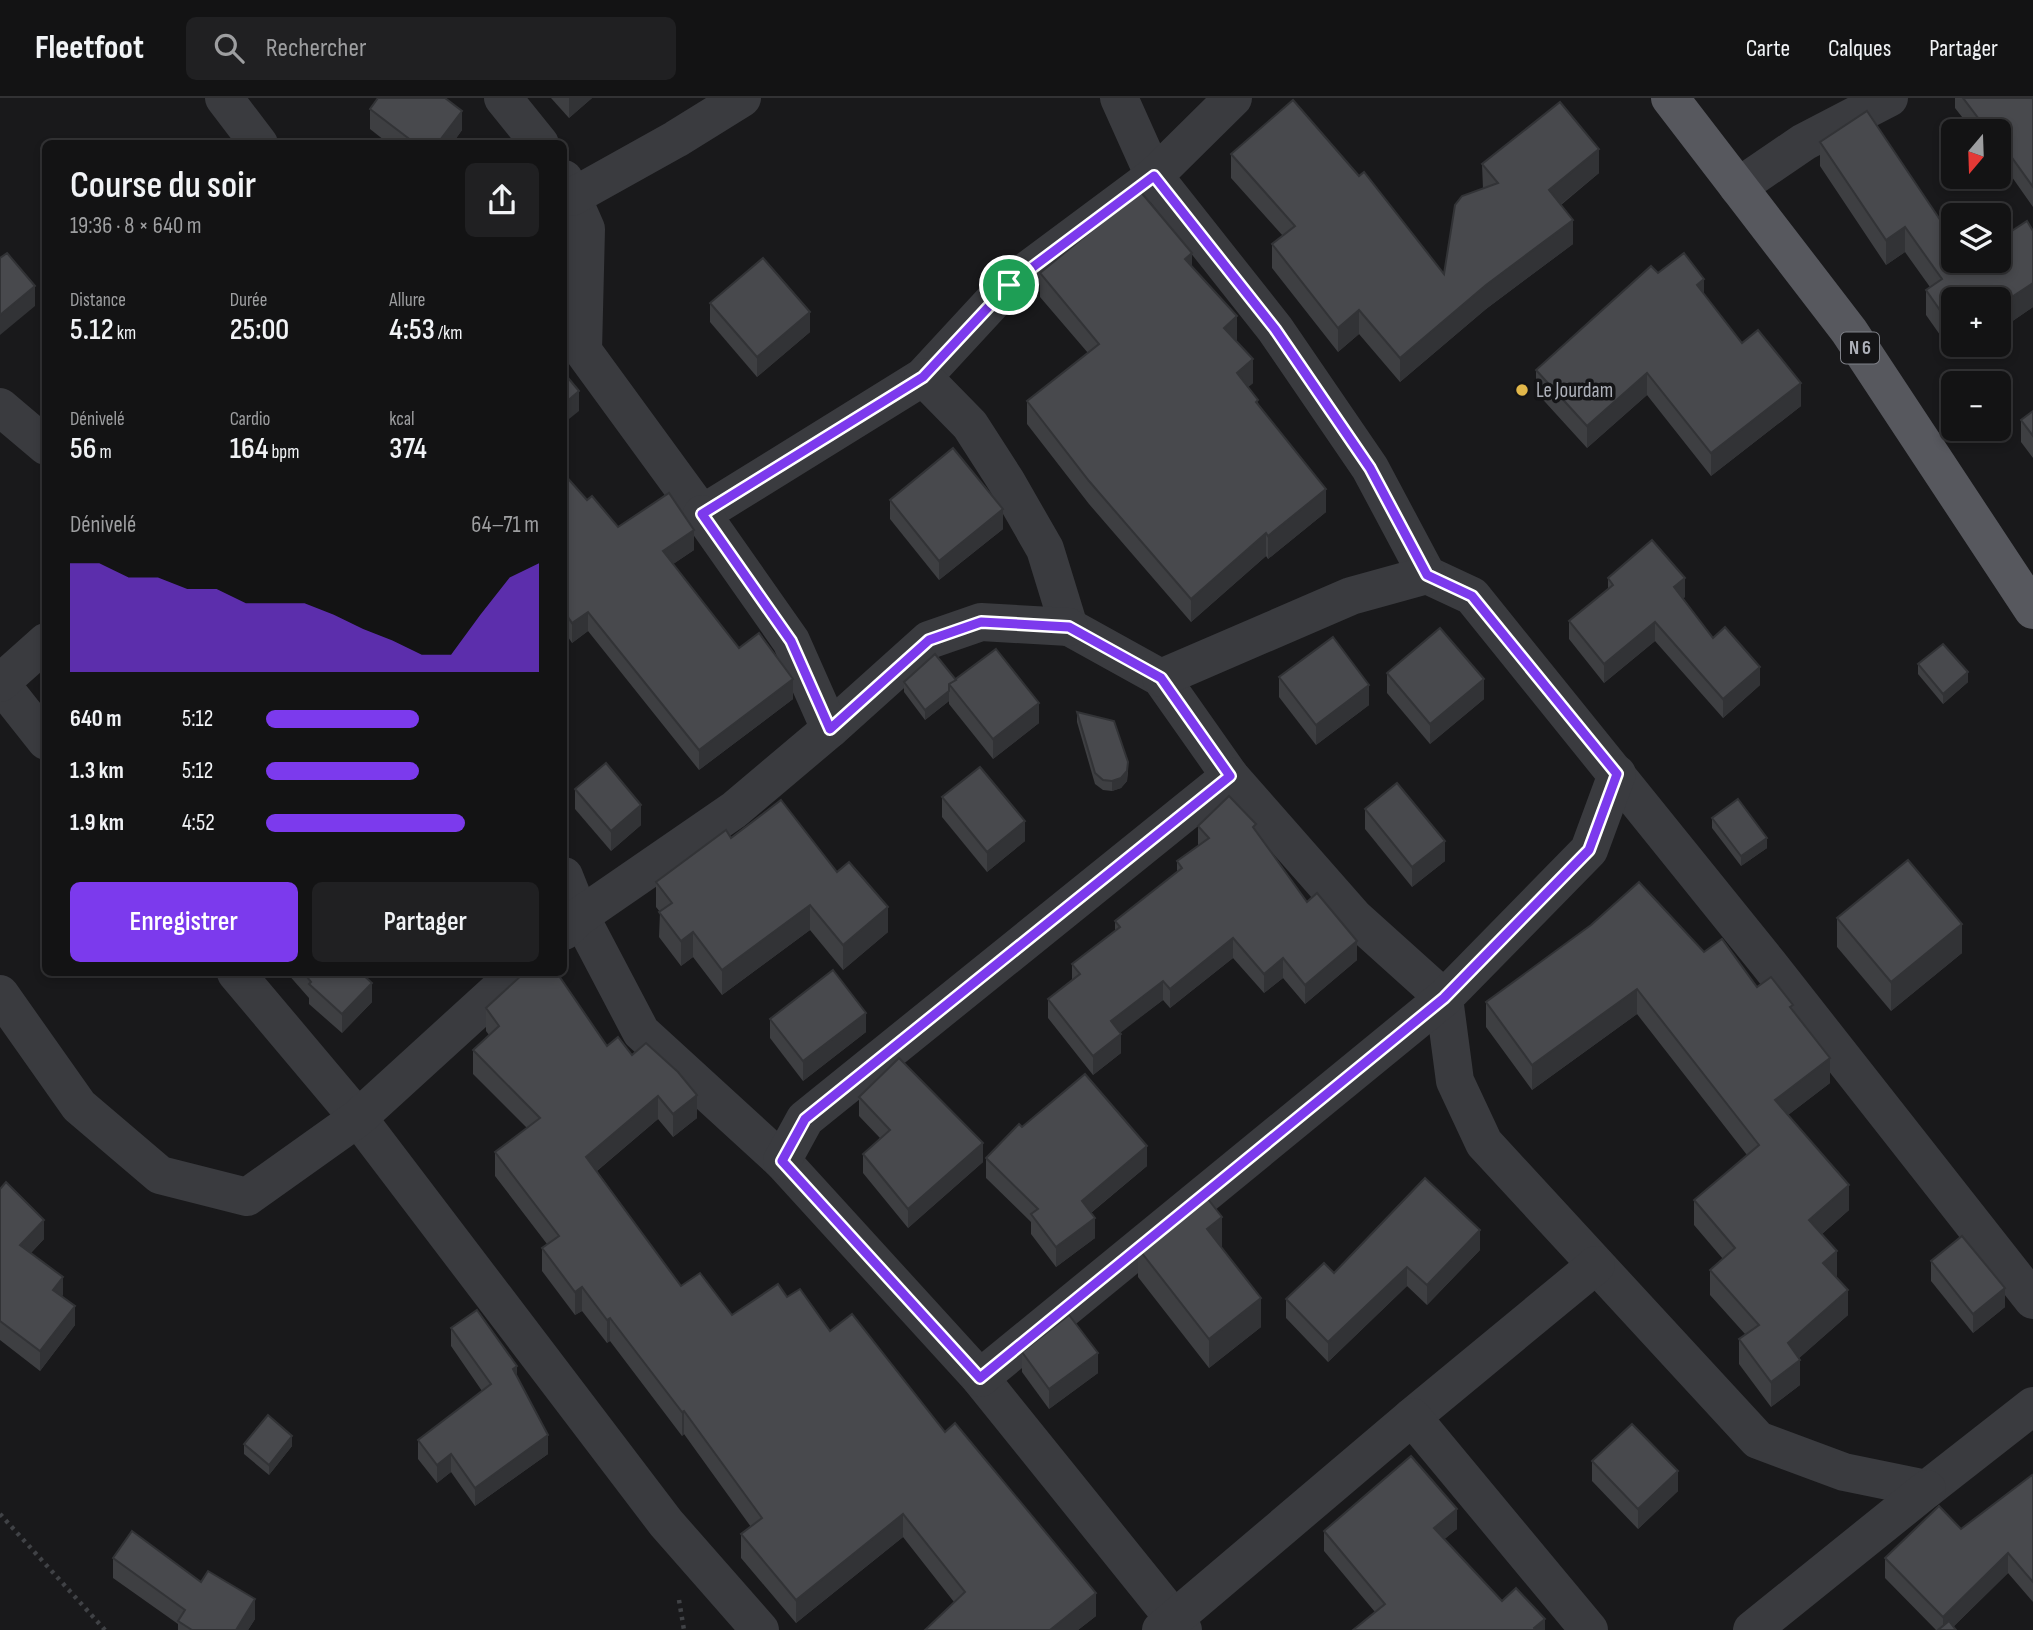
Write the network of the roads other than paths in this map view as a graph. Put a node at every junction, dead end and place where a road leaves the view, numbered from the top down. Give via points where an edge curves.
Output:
1 (224, 98) edge
2 (503, 98) edge
3 (742, 98) edge
4 (1119, 98) edge
5 (1233, 98) edge
6 (1670, 98) edge
7 (1889, 98) edge
8 (256, 140) edge
9 (537, 140) edge
10 (1154, 176) junction
11 (1738, 187) junction
12 (568, 188) edge
13 (923, 377) junction
14 (0, 407) edge
15 (42, 443) edge
16 (702, 514) junction
17 (1427, 575) junction
18 (2033, 610) edge
19 (1069, 627) junction
20 (42, 646) edge
21 (1161, 678) junction
22 (0, 683) edge
23 (830, 729) junction
24 (42, 736) edge
25 (1617, 774) junction
26 (1230, 776) junction
27 (567, 894) edge
28 (572, 924) edge
29 (239, 976) edge
30 (514, 976) edge
31 (0, 994) edge
32 (1444, 998) junction
33 (358, 1118) junction
34 (782, 1161) junction
35 (1596, 1265) junction
36 (2033, 1300) edge
37 (980, 1378) junction
38 (2033, 1406) edge
39 (1412, 1416) junction
40 (1927, 1489) junction
41 (1172, 1626) edge
42 (760, 1630) edge
43 (1589, 1630) edge
44 (1752, 1630) edge

1 - 8 street
2 - 9 street
3 - 12 street via 676,139
4 - 10 street
5 - 10 street
6 - 11 main road, N 6
7 - 11 street via 1804,142
10 - 13 street via 1009,285
10 - 17 street via 1275,329 1363,457
11 - 18 main road, N 6 via 1849,331
12 - 16 street via 586,229 583,351
13 - 16 street
13 - 19 street via 970,425 1006,481 1045,549
14 - 15 street
16 - 23 street via 791,641
17 - 21 street via 1351,596
17 - 25 street via 1472,596
19 - 21 street
19 - 23 street via 981,622 929,640
20 - 22 street
21 - 26 street
22 - 24 street
23 - 28 street via 734,810
25 - 32 street via 1589,850
25 - 36 street
26 - 32 street via 1354,917
26 - 34 street via 805,1119
27 - 28 street
28 - 34 street via 641,1032
29 - 33 street
30 - 33 street
31 - 33 street via 79,1106 160,1175 247,1197
32 - 35 street via 1455,1081 1484,1143
32 - 37 street
33 - 42 street via 666,1523
34 - 37 street
35 - 39 street
35 - 40 street via 1758,1440 1844,1472
37 - 41 street
38 - 40 street
39 - 41 street
39 - 43 street
40 - 44 street

